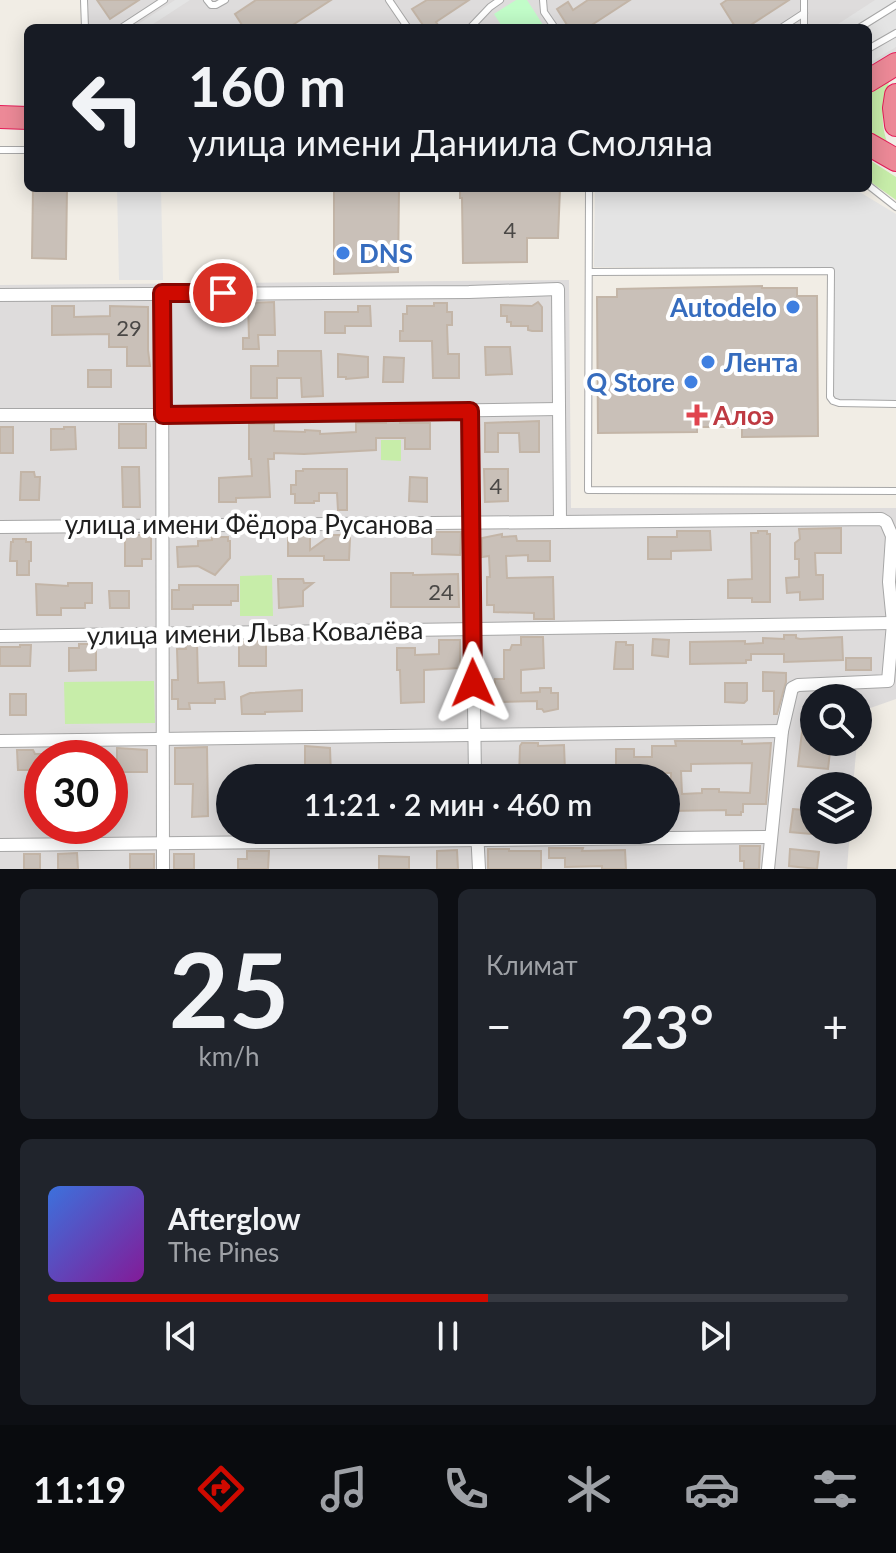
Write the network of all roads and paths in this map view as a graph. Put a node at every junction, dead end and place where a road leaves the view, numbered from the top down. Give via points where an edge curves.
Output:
1 (84, 0) edge
2 (164, 0) edge
3 (207, 0) edge
4 (225, 0) edge
5 (389, 0) edge
6 (500, 0) edge
7 (543, 0) edge
8 (804, 0) edge
9 (896, 5) edge
10 (804, 13) junction
11 (85, 24) edge
12 (127, 24) edge
13 (405, 24) edge
14 (474, 24) edge
15 (552, 24) edge
16 (787, 24) edge
17 (804, 24) edge
18 (865, 24) edge
19 (896, 33) edge
20 (872, 47) edge
21 (896, 64) edge
22 (872, 79) edge
23 (896, 95) edge
24 (0, 107) edge
25 (24, 107) edge
26 (0, 117) edge
27 (24, 118) edge
28 (896, 125) edge
29 (872, 146) edge
30 (0, 150) edge
31 (24, 150) edge
32 (896, 160) edge
33 (872, 188) edge
34 (589, 192) edge
35 (896, 207) edge
36 (589, 272) junction
37 (162, 293) junction
38 (0, 295) edge
39 (896, 404) edge
40 (559, 409) junction
41 (470, 411) junction
42 (0, 415) edge
43 (163, 415) junction
44 (896, 491) edge
45 (560, 521) junction
46 (472, 523) junction
47 (163, 525) junction
48 (0, 527) edge
49 (892, 582) edge
50 (893, 623) junction
51 (473, 629) junction
52 (163, 633) junction
53 (0, 636) edge
54 (782, 731) junction
55 (474, 736) junction
56 (163, 738) junction
57 (0, 741) edge
58 (475, 764) edge
59 (680, 836) edge
60 (770, 837) junction
61 (216, 843) edge
62 (478, 844) edge
63 (0, 845) edge
64 (163, 845) junction
65 (163, 869) edge
66 (479, 869) edge
67 (768, 869) edge

1 - 11 lane
2 - 12 lane
3 - 4 lane via 211,5
5 - 13 lane
6 - 14 lane
7 - 15 lane
8 - 10 lane
9 - 18 lane
10 - 16 lane
10 - 17 lane
19 - 20 lane
21 - 22 highway
23 - 28 highway
24 - 25 highway
26 - 27 highway
29 - 32 highway
30 - 31 lane
33 - 35 lane
34 - 36 lane
36 - 39 lane via 831,271 830,397 839,403
36 - 44 lane via 588,490
37 - 38 street
37 - 40 street via 558,289
37 - 43 street
40 - 41 street
40 - 45 street
41 - 43 street
41 - 46 street
42 - 43 street
43 - 47 street
45 - 46 street, улица имени Фёдора Русанова
45 - 49 street, улица имени Фёдора Русанова via 881,519 892,536
46 - 47 street, улица имени Фёдора Русанова
46 - 51 street
47 - 48 street, улица имени Фёдора Русанова
47 - 52 street
49 - 50 street
50 - 51 street, улица имени Льва Ковалёва
50 - 54 street via 888,681 798,685 792,688
51 - 52 street, улица имени Льва Ковалёва
51 - 55 street
52 - 53 street, улица имени Льва Ковалёва
52 - 56 street
54 - 55 street
54 - 60 street
55 - 56 street
55 - 58 street
56 - 57 street
56 - 64 street
59 - 60 street
60 - 67 street
61 - 64 street
62 - 66 street
63 - 64 street
64 - 65 street

